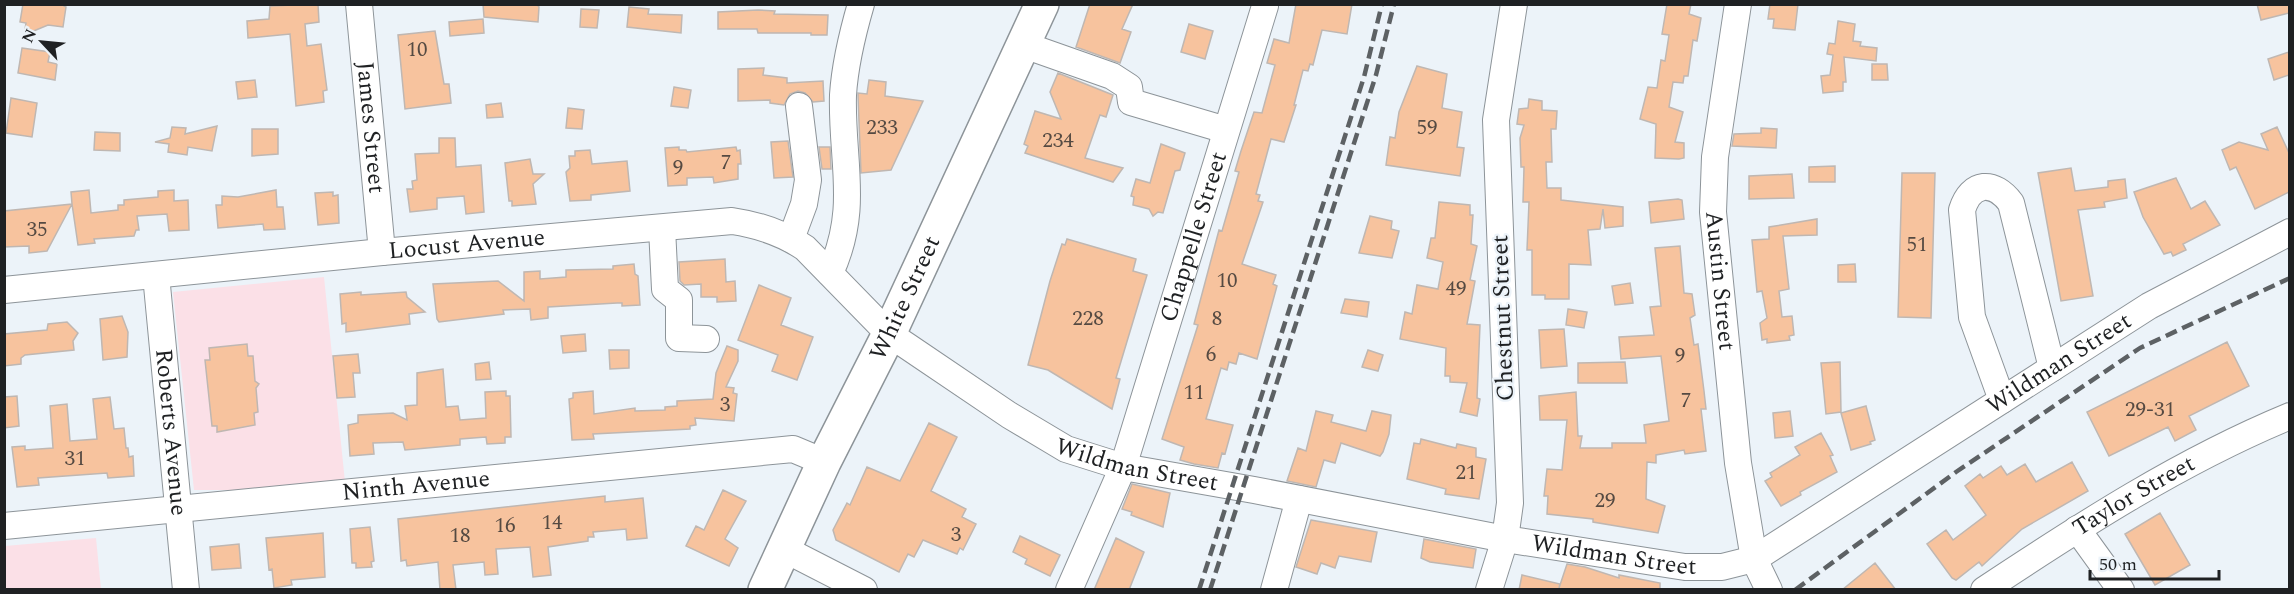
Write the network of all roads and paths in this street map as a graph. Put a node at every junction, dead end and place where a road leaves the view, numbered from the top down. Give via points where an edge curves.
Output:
1 (359, 4) edge
2 (861, 4) edge
3 (1042, 4) edge
4 (1514, 4) edge
5 (1738, 4) edge
6 (1264, 6) dead end
7 (1024, 45) junction
8 (799, 106) dead end
9 (1226, 130) junction
10 (662, 228) junction
11 (2289, 232) edge
12 (791, 239) junction
13 (382, 252) junction
14 (830, 273) junction
15 (156, 275) junction
16 (4, 290) edge
17 (889, 334) junction
18 (706, 339) dead end
19 (2052, 368) junction
20 (2002, 400) junction
21 (2289, 416) edge
22 (824, 462) junction
23 (1123, 467) junction
24 (1299, 499) junction
25 (179, 510) junction
26 (4, 526) edge
27 (2077, 529) junction
28 (1505, 539) junction
29 (784, 549) junction
30 (1754, 559) junction
31 (186, 590) edge
32 (765, 590) edge
33 (864, 590) edge
34 (1069, 590) edge
35 (1274, 590) edge
36 (1489, 590) edge
37 (1769, 590) edge
38 (1984, 590) edge
39 (2121, 590) edge

1 - 13 street, James Street
2 - 14 street via 847,54 843,97 849,201
3 - 7 main road, White Street
4 - 28 street, Chestnut Street via 1496,120 1510,503
5 - 30 street, Austin Street via 1715,158 1713,212 1738,464
6 - 9 street, Chappelle Street
7 - 9 street via 1112,76 1130,87 1131,102
7 - 17 main road, White Street
8 - 12 street via 808,180
9 - 23 street, Chappelle Street
10 - 12 street, Locust Avenue via 732,221
10 - 13 street, Locust Avenue
10 - 18 street via 665,290 679,300 679,338
11 - 19 street, Wildman Street via 2149,306
12 - 14 street, Locust Avenue
13 - 15 street, Locust Avenue
14 - 17 street, Locust Avenue
15 - 16 street, Locust Avenue
15 - 25 street, Roberts Avenue
17 - 22 main road, White Street
17 - 23 street, Wildman Street via 1066,448
19 - 20 street, Wildman Street
19 - 20 street via 2011,203 2002,192 1976,188 1967,195 1962,210 1972,317
20 - 30 street, Wildman Street
21 - 27 street, Taylor Street via 2244,435
22 - 25 street, Ninth Avenue via 793,449
22 - 29 main road, White Street
23 - 24 street, Wildman Street
23 - 34 street, Chappelle Street
24 - 28 street, Wildman Street
24 - 35 street
25 - 26 street, Ninth Avenue
25 - 31 street, Roberts Avenue
27 - 38 street, Taylor Street
27 - 39 street
28 - 30 street, Wildman Street via 1685,567 1722,567
28 - 36 street, Chestnut Street
29 - 32 main road, White Street
29 - 33 street
30 - 37 street

